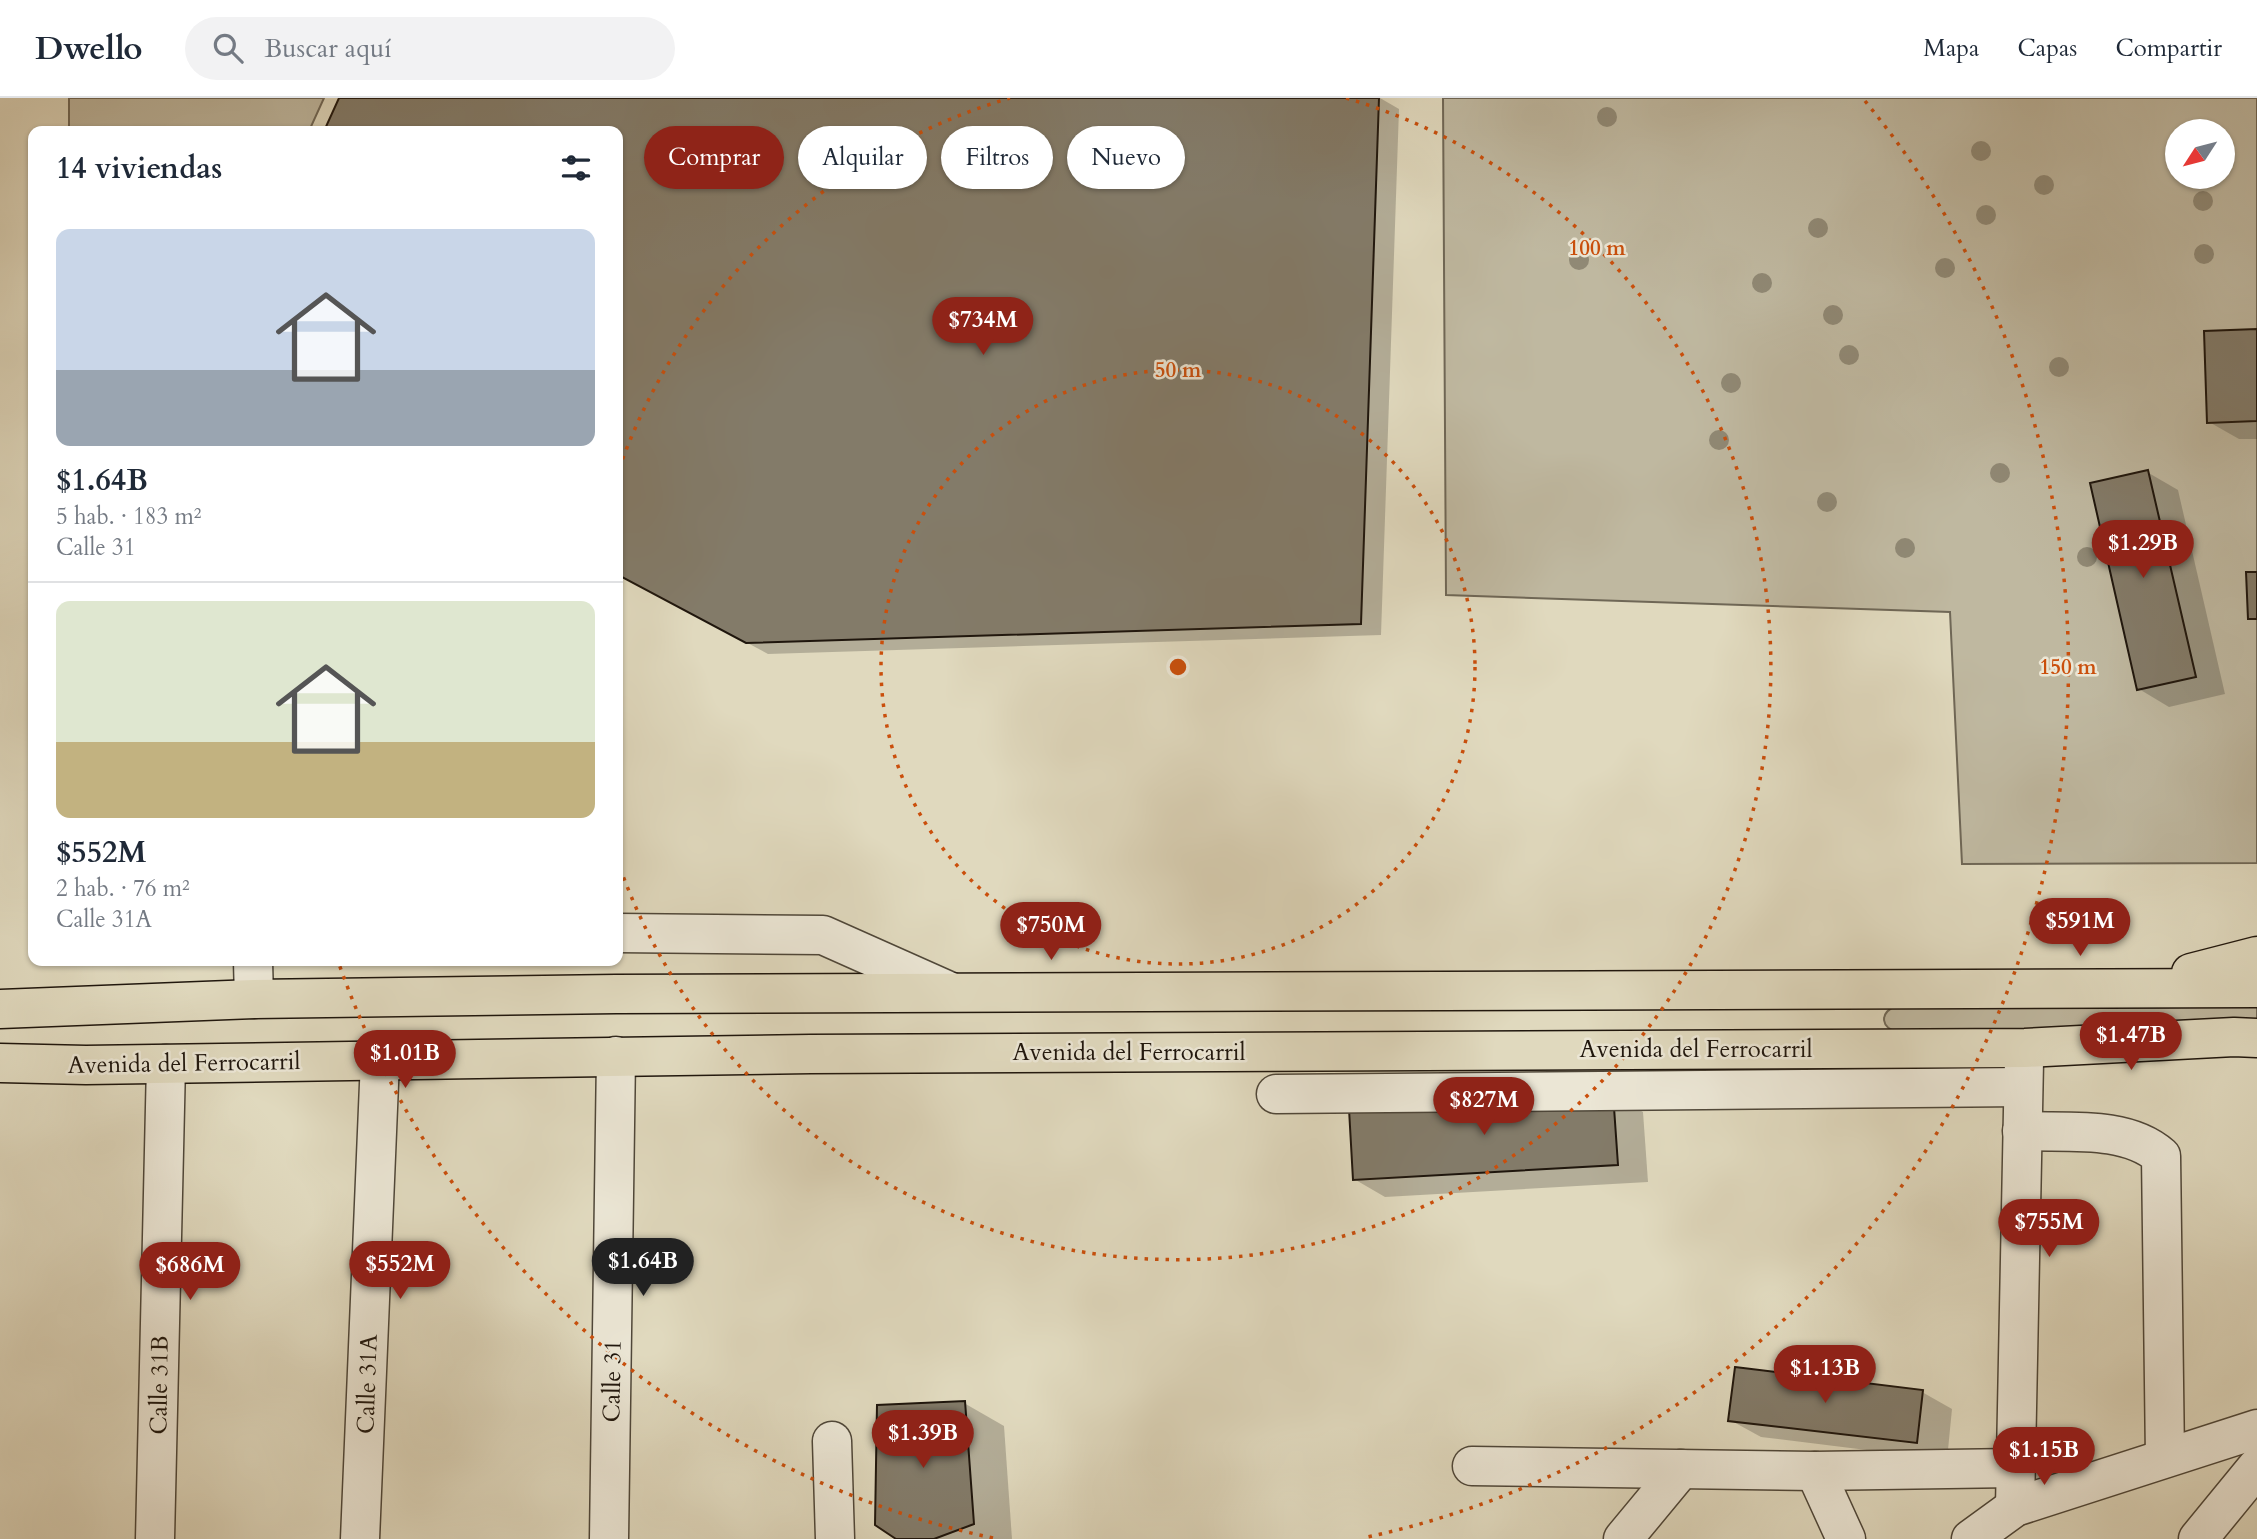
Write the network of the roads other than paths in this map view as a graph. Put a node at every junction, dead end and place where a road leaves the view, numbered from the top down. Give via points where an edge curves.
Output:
1 (623, 933) edge
2 (2257, 956) edge
3 (253, 966) edge
4 (2137, 987) junction
5 (2257, 988) edge
6 (951, 992) junction
7 (254, 999) junction
8 (0, 1009) edge
9 (2257, 1038) edge
10 (2025, 1048) junction
11 (616, 1056) junction
12 (380, 1060) junction
13 (0, 1063) edge
14 (166, 1064) junction
15 (2023, 1087) junction
16 (1276, 1094) dead end
17 (2022, 1131) junction
18 (2257, 1429) edge
19 (832, 1441) dead end
20 (2165, 1458) junction
21 (1472, 1466) dead end
22 (2257, 1467) edge
23 (2014, 1468) junction
24 (1681, 1469) junction
25 (1815, 1471) junction
26 (2015, 1507) junction
27 (155, 1539) edge
28 (360, 1539) edge
29 (609, 1539) edge
30 (835, 1539) edge
31 (1623, 1539) edge
32 (1846, 1539) edge
33 (1971, 1539) edge
34 (2198, 1539) edge

1 - 6 street via 823,935
2 - 4 main road
3 - 7 street
4 - 5 main road
4 - 6 main road
6 - 7 main road
7 - 8 main road
9 - 10 main road, Avenida del Ferrocarril
10 - 11 main road, Avenida del Ferrocarril
10 - 15 street
11 - 12 main road, Avenida del Ferrocarril
11 - 29 street, Calle 31
12 - 14 main road, Avenida del Ferrocarril
12 - 28 street, Calle 31A
13 - 14 main road, Avenida del Ferrocarril
14 - 27 street, Calle 31B
15 - 16 street
15 - 17 street
17 - 20 street via 2112,1134 2150,1146 2161,1156
17 - 23 street
18 - 20 street
19 - 30 street
20 - 26 street
21 - 24 street
22 - 34 street
23 - 25 street
23 - 26 street
24 - 25 street
24 - 31 street
25 - 32 street
26 - 33 street

